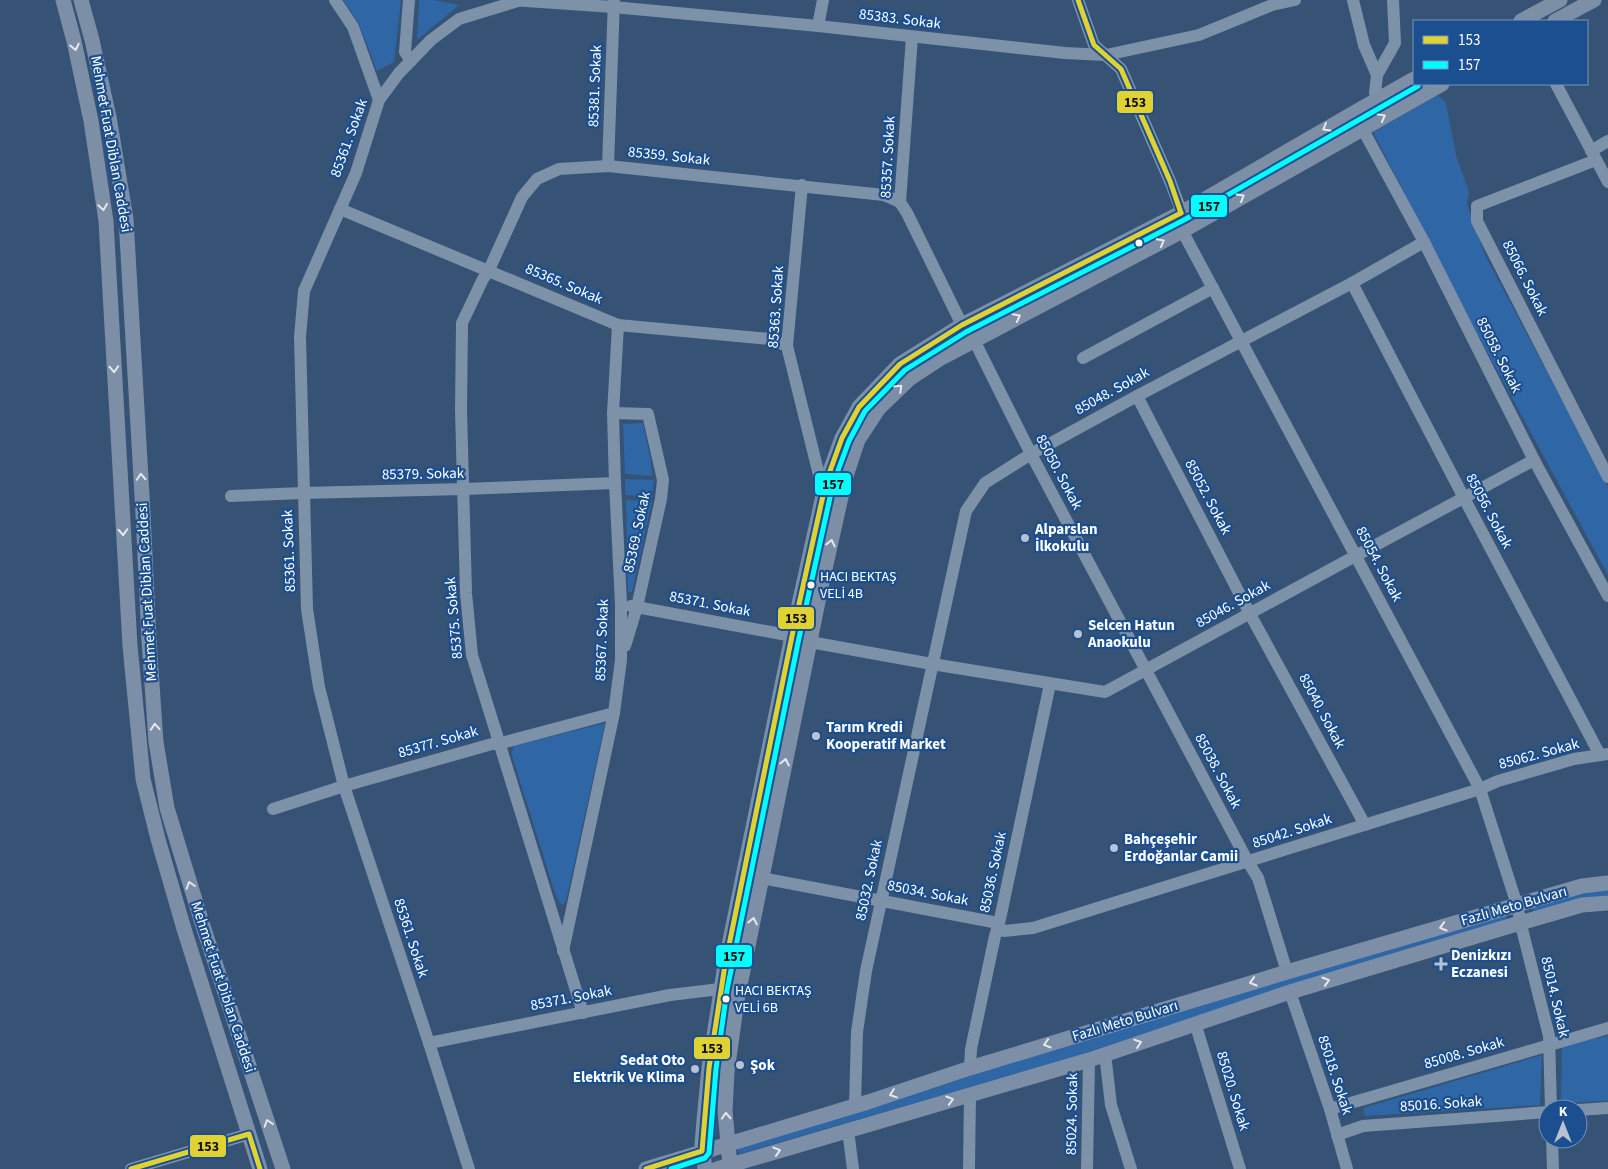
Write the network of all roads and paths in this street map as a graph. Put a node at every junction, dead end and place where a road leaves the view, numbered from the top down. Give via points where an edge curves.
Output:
1 (63, 0) edge
2 (82, 0) edge
3 (335, 0) edge
4 (409, 0) edge
5 (515, 0) edge
6 (823, 0) edge
7 (1078, 0) edge
8 (1295, 0) edge
9 (1353, 0) edge
10 (1393, 0) edge
11 (1560, 0) edge
12 (1594, 0) edge
13 (1271, 3) edge
14 (614, 4) edge
15 (1524, 20) edge
16 (1557, 20) edge
17 (818, 26) junction
18 (912, 37) junction
19 (1106, 55) junction
20 (410, 61) junction
21 (1377, 75) junction
22 (1413, 80) edge
23 (1440, 85) edge
24 (1557, 85) edge
25 (1377, 99) junction
26 (380, 100) junction
27 (1362, 128) junction
28 (1608, 141) edge
29 (1594, 155) junction
30 (608, 166) junction
31 (1608, 182) edge
32 (802, 185) junction
33 (900, 202) junction
34 (340, 209) junction
35 (1181, 213) junction
36 (1184, 230) junction
37 (1424, 242) junction
38 (489, 270) junction
39 (1352, 282) junction
40 (1213, 288) junction
41 (618, 325) junction
42 (962, 325) junction
43 (974, 340) junction
44 (1242, 341) junction
45 (787, 346) junction
46 (1083, 358) dead end
47 (1136, 396) junction
48 (614, 413) junction
49 (1031, 454) junction
50 (1534, 460) junction
51 (1608, 477) edge
52 (826, 482) junction
53 (615, 483) junction
54 (464, 489) junction
55 (303, 493) junction
56 (231, 496) dead end
57 (1464, 498) junction
58 (1356, 556) junction
59 (1608, 596) edge
60 (621, 604) junction
61 (637, 606) junction
62 (1250, 614) junction
63 (792, 636) junction
64 (810, 642) junction
65 (621, 660) junction
66 (932, 664) junction
67 (1146, 670) junction
68 (1050, 684) junction
69 (614, 713) junction
70 (498, 744) junction
71 (1604, 754) edge
72 (344, 786) junction
73 (1480, 789) junction
74 (273, 809) dead end
75 (1365, 824) junction
76 (1248, 862) junction
77 (762, 878) junction
78 (1608, 883) edge
79 (881, 900) junction
80 (1608, 902) edge
81 (1518, 905) junction
82 (1520, 923) junction
83 (998, 926) junction
84 (563, 952) junction
85 (1287, 972) junction
86 (720, 989) junction
87 (1290, 992) junction
88 (583, 1013) junction
89 (1195, 1023) junction
90 (1608, 1028) edge
91 (429, 1043) junction
92 (1550, 1044) junction
93 (1105, 1054) junction
94 (1089, 1060) junction
95 (970, 1068) junction
96 (970, 1094) junction
97 (1551, 1099) edge
98 (855, 1106) junction
99 (1608, 1108) edge
100 (1330, 1109) junction
101 (1588, 1109) edge
102 (1538, 1113) edge
103 (848, 1130) junction
104 (249, 1134) junction
105 (1337, 1135) junction
106 (728, 1144) junction
107 (1552, 1149) edge
108 (702, 1151) junction
109 (726, 1168) edge
110 (130, 1169) edge
111 (260, 1169) edge
112 (283, 1169) edge
113 (469, 1169) edge
114 (646, 1169) edge
115 (705, 1169) edge
116 (852, 1169) edge
117 (969, 1169) edge
118 (1087, 1169) edge
119 (1131, 1169) edge
120 (1240, 1169) edge
121 (1347, 1169) edge
122 (1553, 1169) edge

1 -> 104 main road, Mehmet Fuat Diblan Caddesi via 91,121 106,221 130,646 143,778 184,928
112 -> 2 main road, Mehmet Fuat Diblan Caddesi via 167,808 156,742 151,677 126,219 109,117
3 - 26 street via 353,27
4 - 20 street via 405,52
5 - 14 street, 85383. Sokak
5 - 20 street, 85361. Sokak via 459,19 430,40
6 - 17 street
7 - 19 street, 85054. Sokak via 1094,46
8 - 13 street, 85383. Sokak
9 - 21 street via 1364,45
10 - 21 street via 1394,43
11 - 15 main road
12 - 16 main road
13 - 19 street, 85383. Sokak via 1199,35
14 - 17 street, 85383. Sokak
14 - 30 street, 85381. Sokak
17 - 18 street, 85383. Sokak
18 - 19 street, 85383. Sokak
18 - 33 street, 85357. Sokak
19 - 35 street, 85054. Sokak via 1121,69
20 - 26 street, 85361. Sokak
21 - 25 street
22 - 25 main road
27 -> 23 main road
24 - 29 street
25 -> 35 main road
26 - 34 street, 85361. Sokak via 356,173
36 -> 27 main road
27 - 37 street, 85058. Sokak
28 - 29 street
29 - 31 street
29 - 51 street, 85066. Sokak via 1477,206 1477,221
30 - 32 street, 85359. Sokak
30 - 38 street, 85359. Sokak via 560,169 537,179 522,197
32 - 33 street, 85359. Sokak via 884,195
32 - 45 street, 85363. Sokak
33 - 42 street, 85357. Sokak
34 - 38 street, 85365. Sokak
34 - 55 street, 85361. Sokak via 304,291 300,337
35 - 36 street, 85054. Sokak
35 - 42 main road
36 - 40 street, 85054. Sokak
43 -> 36 main road
37 - 39 street, 85048. Sokak
37 - 50 street, 85058. Sokak
38 - 41 street, 85365. Sokak
38 - 54 street, 85375. Sokak via 462,323
39 - 44 street, 85048. Sokak
39 - 57 street, 85056. Sokak
40 - 44 street, 85054. Sokak
40 - 46 street
41 - 45 street, 85365. Sokak via 770,339
41 - 48 street, 85367. Sokak
42 - 52 main road via 900,364 859,407 842,438
43 - 49 street, 85050. Sokak
64 -> 43 main road via 846,479 858,440 879,408 909,379
44 - 47 street, 85048. Sokak
44 - 58 street, 85054. Sokak
45 - 52 street, 85363. Sokak via 820,479
47 - 49 street, 85048. Sokak
47 - 62 street, 85052. Sokak
48 - 53 street, 85367. Sokak
48 - 61 street, 85369. Sokak via 648,414 663,480
49 - 66 street, 85048. Sokak via 985,483 966,511
49 - 67 street, 85050. Sokak
50 - 57 street, 85046. Sokak
50 - 59 street, 85058. Sokak
52 - 63 main road
53 - 54 street, 85379. Sokak
53 - 60 street, 85367. Sokak
54 - 55 street, 85379. Sokak
54 - 70 street, 85375. Sokak via 466,593 472,655
55 - 56 street, 85379. Sokak
55 - 72 street, 85361. Sokak via 307,609 319,687
57 - 58 street, 85046. Sokak
57 - 71 street, 85056. Sokak
58 - 62 street, 85046. Sokak
58 - 73 street, 85054. Sokak
60 - 61 street, 85371. Sokak
60 - 65 street, 85367. Sokak
61 - 63 street, 85371. Sokak
61 - 65 street, 85369. Sokak
62 - 67 street, 85046. Sokak
62 - 75 street, 85040. Sokak
63 - 86 main road
64 - 66 street, 85046. Sokak
77 -> 64 main road
65 - 69 street, 85367. Sokak
66 - 68 street, 85046. Sokak
66 - 79 street, 85032. Sokak
67 - 68 street, 85046. Sokak via 1105,692
67 - 76 street, 85038. Sokak
68 - 83 street, 85036. Sokak
69 - 70 street, 85377. Sokak
69 - 84 street, 85367. Sokak
70 - 72 street, 85377. Sokak
70 - 84 street, 85375. Sokak
71 - 73 street, 85062. Sokak
72 - 74 street, 85377. Sokak
72 - 91 street, 85361. Sokak
73 - 75 street, 85042. Sokak
73 - 81 street, 85054. Sokak
75 - 76 street, 85042. Sokak
76 - 83 street, 85042. Sokak via 1033,928 1004,931
76 - 85 street, 85038. Sokak via 1258,878
77 - 79 street, 85034. Sokak
106 -> 77 main road via 725,1111 727,1072 737,1000
78 - 81 main road, Fazlı Meto Bulvarı via 1582,886
79 - 83 street, 85034. Sokak via 993,922
79 - 98 street, 85032. Sokak via 857,1032
80 - 82 main road, Fazlı Meto Bulvarı via 1582,905
81 - 82 street, 85054. Sokak
81 -> 85 main road, Fazlı Meto Bulvarı
87 -> 82 main road, Fazlı Meto Bulvarı
82 - 92 street, 85014. Sokak
83 - 95 street, 85036. Sokak via 971,1049
84 - 88 street, 85375. Sokak
85 -> 95 main road, Fazlı Meto Bulvarı
86 - 88 street, 85371. Sokak via 670,995
86 - 108 main road
87 - 89 main road, Fazlı Meto Bulvarı
87 - 100 street, 85018. Sokak
88 - 91 street, 85371. Sokak
93 -> 89 main road, Fazlı Meto Bulvarı
89 - 120 street, 85020. Sokak
90 - 92 street, 85008. Sokak
91 - 113 street, 85361. Sokak
92 - 97 street, 85014. Sokak
92 - 100 street, 85008. Sokak
93 - 94 main road, Fazlı Meto Bulvarı
93 - 119 street via 1112,1105
94 - 96 main road, Fazlı Meto Bulvarı
94 - 118 street, 85024. Sokak
95 -> 98 main road, Fazlı Meto Bulvarı
103 -> 96 main road, Fazlı Meto Bulvarı
96 - 117 street
98 - 106 main road, Fazlı Meto Bulvarı
99 - 101 street
100 - 105 street, 85018. Sokak
102 - 105 street, 85016. Sokak via 1363,1126
109 -> 103 main road, Fazlı Meto Bulvarı
103 - 116 street
104 - 110 street
104 - 111 main road, Mehmet Fuat Diblan Caddesi
105 - 121 street, 85018. Sokak
106 - 108 main road, Fazlı Meto Bulvarı
106 - 109 main road
107 - 122 street
108 - 114 main road, Fazlı Meto Bulvarı
108 - 115 main road

